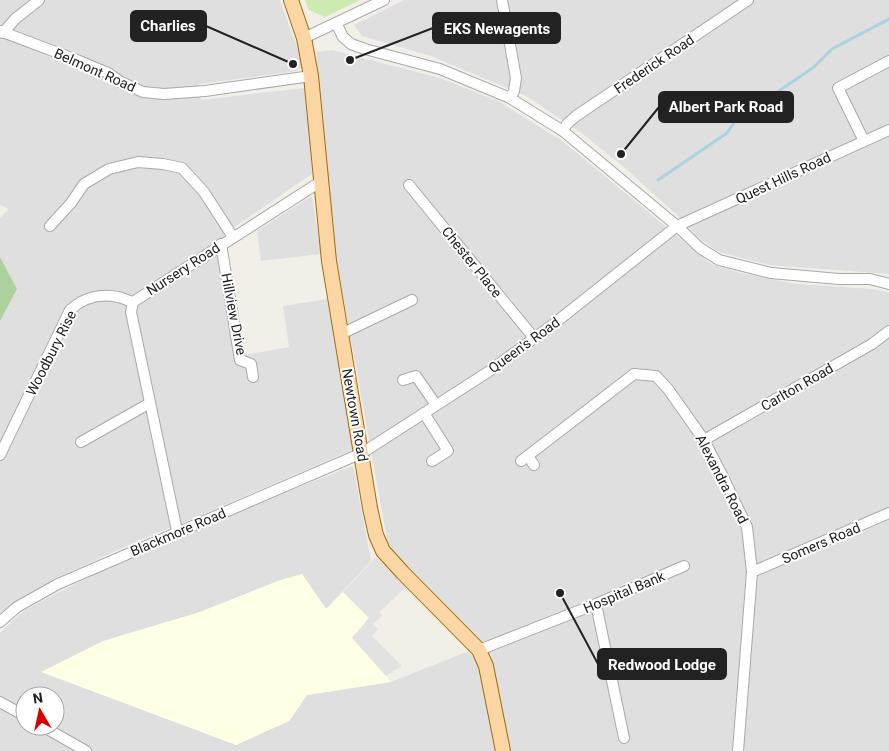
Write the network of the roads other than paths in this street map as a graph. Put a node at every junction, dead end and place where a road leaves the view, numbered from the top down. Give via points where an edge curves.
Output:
1 (39, 0) edge
2 (291, 0) edge
3 (384, 0) edge
4 (502, 0) edge
5 (748, 0) edge
6 (505, 19) junction
7 (494, 21) dead end
8 (336, 23) junction
9 (2, 32) edge
10 (304, 38) junction
11 (889, 62) edge
12 (311, 76) junction
13 (510, 98) junction
14 (889, 130) edge
15 (563, 131) junction
16 (864, 141) junction
17 (320, 182) junction
18 (409, 185) dead end
19 (50, 226) dead end
20 (678, 226) junction
21 (233, 237) junction
22 (221, 244) junction
23 (889, 284) edge
24 (412, 300) dead end
25 (133, 302) junction
26 (889, 331) edge
27 (341, 334) junction
28 (534, 338) junction
29 (426, 369) dead end
30 (416, 376) junction
31 (253, 378) dead end
32 (403, 380) dead end
33 (150, 403) junction
34 (436, 405) junction
35 (424, 414) junction
36 (704, 440) junction
37 (81, 442) dead end
38 (362, 453) junction
39 (0, 456) edge
40 (527, 461) dead end
41 (432, 462) dead end
42 (889, 513) edge
43 (177, 531) junction
44 (684, 566) dead end
45 (752, 572) junction
46 (596, 604) junction
47 (0, 622) edge
48 (479, 650) junction
49 (0, 702) edge
50 (15, 710) edge
51 (60, 736) edge
52 (624, 738) dead end
53 (86, 751) edge
54 (503, 751) edge
55 (738, 751) edge

1 - 9 street
2 - 10 main road, Newtown Road
3 - 8 street
4 - 6 street
5 - 15 street, Frederick Road via 576,116
6 - 7 street
6 - 13 street via 516,78
8 - 10 street
8 - 13 street via 351,44 440,69
9 - 12 street, Belmont Road via 108,73 143,92 205,91
10 - 12 main road, Newtown Road
11 - 16 street via 838,88
12 - 17 main road, Newtown Road
13 - 15 street
14 - 16 street, Quest Hills Road
15 - 20 street
16 - 20 street, Quest Hills Road
17 - 21 street, Nursery Road
17 - 27 main road, Newtown Road
18 - 28 street, Chester Place
19 - 21 street via 84,184 109,169 138,162 182,168 204,192
20 - 23 street via 700,248 719,260 740,266 771,273 870,279
20 - 28 street, Queen's Road
21 - 22 street, Nursery Road
22 - 25 street, Nursery Road
22 - 31 street, Hillview Drive via 240,360 252,364
24 - 27 street
25 - 33 street, Nursery Road via 131,312
25 - 39 street, Woodbury Rise via 107,296 80,300 70,310
26 - 36 street, Carlton Road via 872,344
27 - 38 main road, Newtown Road
28 - 34 street, Queen's Road
29 - 30 street
30 - 32 street
30 - 34 street
33 - 37 street
33 - 43 street, Nursery Road
34 - 35 street, Queen's Road
35 - 38 street, Queen's Road
35 - 41 street via 448,451
36 - 40 street, Alexandra Road via 656,376 634,374
36 - 45 street, Alexandra Road via 747,527
38 - 43 street, Blackmore Road
38 - 48 main road, Newtown Road via 376,535 384,551
42 - 45 street, Somers Road
43 - 47 street, Blackmore Road via 58,584 17,607
44 - 46 street, Hospital Bank
45 - 55 street, Alexandra Road
46 - 48 street, Hospital Bank
46 - 52 street
48 - 54 main road, Newtown Road via 486,666
49 - 50 street
51 - 53 street

